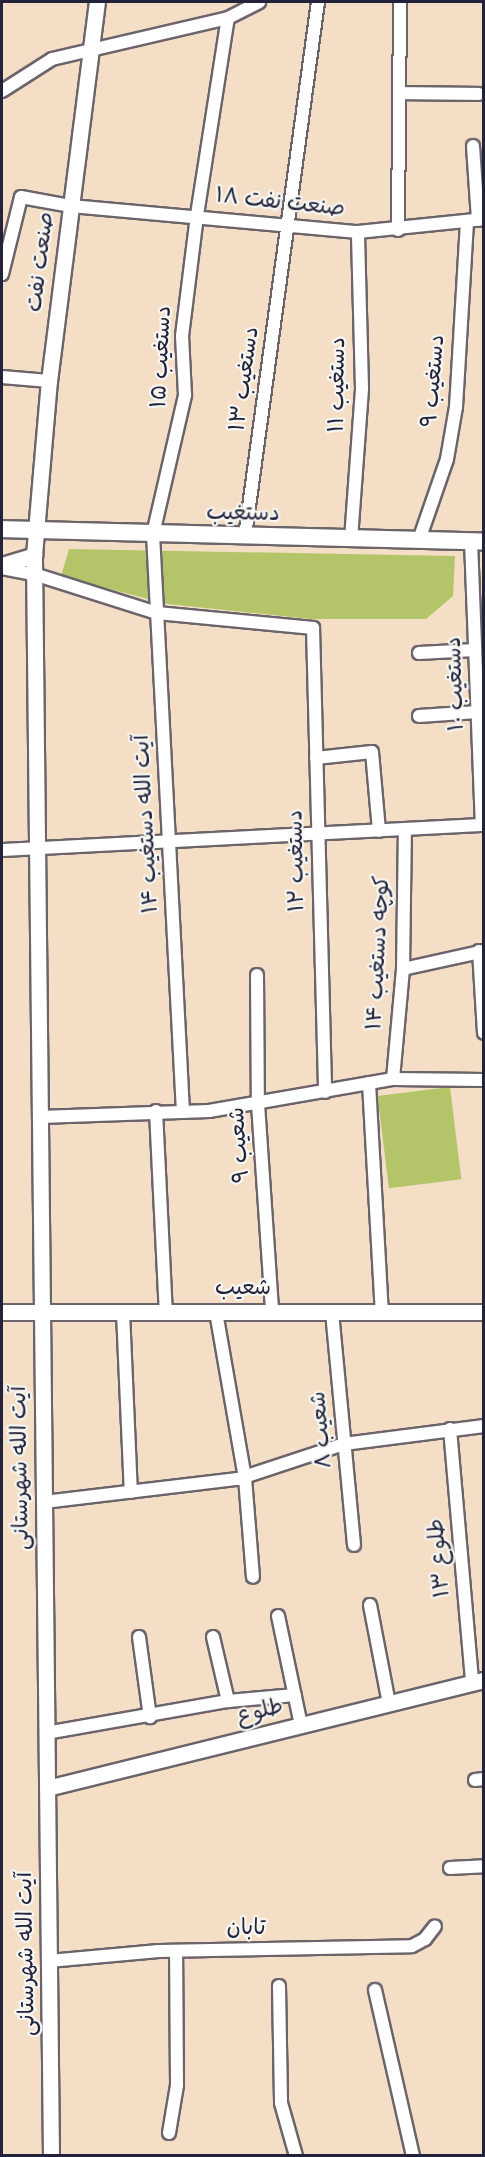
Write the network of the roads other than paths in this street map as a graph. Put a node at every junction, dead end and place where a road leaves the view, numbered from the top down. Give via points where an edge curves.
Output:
1 (97, 2) edge
2 (259, 2) edge
3 (318, 2) edge
4 (400, 2) edge
5 (228, 18) junction
6 (90, 52) junction
7 (2, 91) edge
8 (399, 93) junction
9 (479, 94) dead end
10 (473, 146) dead end
11 (71, 206) junction
12 (197, 216) junction
13 (476, 220) edge
14 (287, 227) junction
15 (398, 230) junction
16 (358, 232) junction
17 (2, 274) edge
18 (2, 377) edge
19 (49, 381) junction
20 (2, 529) edge
21 (35, 529) junction
22 (153, 534) junction
23 (245, 536) junction
24 (351, 539) junction
25 (419, 540) junction
26 (477, 542) edge
27 (34, 555) junction
28 (2, 567) edge
29 (34, 574) junction
30 (157, 614) junction
31 (475, 650) junction
32 (419, 653) dead end
33 (478, 712) junction
34 (419, 716) dead end
35 (316, 758) junction
36 (483, 825) edge
37 (405, 829) junction
38 (379, 831) junction
39 (317, 834) junction
40 (169, 842) junction
41 (37, 848) junction
42 (2, 850) edge
43 (481, 951) edge
44 (403, 969) junction
45 (257, 975) dead end
46 (483, 1034) edge
47 (393, 1079) junction
48 (483, 1080) edge
49 (369, 1083) junction
50 (325, 1092) junction
51 (258, 1104) junction
52 (156, 1111) junction
53 (183, 1112) junction
54 (40, 1117) junction
55 (2, 1312) edge
56 (42, 1312) junction
57 (123, 1312) junction
58 (166, 1312) junction
59 (216, 1312) junction
60 (272, 1312) junction
61 (332, 1312) junction
62 (382, 1312) junction
63 (483, 1312) edge
64 (483, 1426) edge
65 (450, 1430) junction
66 (344, 1444) junction
67 (245, 1478) junction
68 (131, 1492) junction
69 (44, 1502) junction
70 (354, 1545) dead end
71 (253, 1577) dead end
72 (370, 1605) dead end
73 (278, 1616) dead end
74 (139, 1637) dead end
75 (213, 1637) dead end
76 (478, 1682) edge
77 (295, 1695) junction
78 (228, 1701) junction
79 (389, 1704) junction
80 (150, 1717) junction
81 (301, 1725) junction
82 (46, 1733) junction
83 (47, 1788) junction
84 (483, 1866) edge
85 (450, 1868) dead end
86 (435, 1926) dead end
87 (176, 1951) junction
88 (49, 1962) junction
89 (279, 1986) dead end
90 (375, 1990) dead end
91 (169, 2133) dead end
92 (51, 2156) edge
93 (296, 2156) edge
94 (413, 2156) edge

1 - 6 street, صنعت نفت
2 - 5 street
3 - 14 street, دستغیب ۱۳
4 - 8 street
5 - 6 street
5 - 12 street, دستغیب ۱۵
6 - 7 street via 52,59
6 - 11 street, صنعت نفت
8 - 9 street
8 - 15 street
10 - 13 street, دستغیب ۹
11 - 12 street, صنعت نفت ۱۸
11 - 17 street, صنعت نفت ۱۸ via 21,197
11 - 19 street, صنعت نفت
12 - 14 street, صنعت نفت ۱۸
12 - 22 street, دستغیب ۱۵ via 182,336 185,395
13 - 15 street, صنعت نفت ۱۸
13 - 25 street, دستغیب ۹ via 447,459
14 - 16 street, صنعت نفت ۱۸
14 - 23 street, دستغیب ۱۳
15 - 16 street, صنعت نفت ۱۸
16 - 24 street, دستغیب ۱۱ via 362,388
18 - 19 street
19 - 21 street, صنعت نفت
20 - 21 main road, دستغیب
21 - 22 main road, دستغیب
21 - 27 street, آیت الله شهرستانی
22 - 23 main road, دستغیب
22 - 30 street, آیت الله دستغیب ۱۴
23 - 24 main road, دستغیب
24 - 25 main road, دستغیب
25 - 26 main road, دستغیب
26 - 31 street, دستغیب ۱۰
27 - 28 street
27 - 29 street, آیت الله شهرستانی
28 - 29 street
29 - 30 street
29 - 41 street, آیت الله شهرستانی
30 - 35 street, دستغیب ۱۲ via 313,628
30 - 40 street, آیت الله دستغیب ۱۴
31 - 32 street
31 - 33 street, دستغیب ۱۰
33 - 34 street
33 - 36 street, دستغیب ۱۰
35 - 38 street via 372,752
35 - 39 street, دستغیب ۱۲
36 - 37 street
37 - 38 street
37 - 44 street, کوچه دستغیب ۱۴
38 - 39 street
39 - 40 street
39 - 50 street, دستغیب ۱۲
40 - 41 street
40 - 53 street, آیت الله دستغیب ۱۴
41 - 42 street
41 - 54 street, آیت الله شهرستانی
43 - 44 street
43 - 46 street
44 - 47 street, کوچه دستغیب ۱۴
45 - 51 street, شعیب ۹
47 - 48 street
47 - 49 street
49 - 50 street
49 - 62 street
50 - 51 street
51 - 53 street
51 - 60 street, شعیب ۹
52 - 53 street
52 - 54 street
52 - 58 street
54 - 56 street, آیت الله شهرستانی
55 - 56 street, شعیب
56 - 57 street, شعیب
56 - 69 street, آیت الله شهرستانی
57 - 58 street, شعیب
57 - 68 street
58 - 59 street, شعیب
59 - 60 street, شعیب
59 - 67 street
60 - 61 street, شعیب
61 - 62 street, شعیب
61 - 66 street, شعیب ۸
62 - 63 street, شعیب
64 - 65 street
65 - 66 street
65 - 76 street, طلوع ۱۳
66 - 67 street
66 - 70 street, شعیب ۸
67 - 68 street
67 - 71 street
68 - 69 street
69 - 82 street, آیت الله شهرستانی
72 - 79 street
73 - 77 street
74 - 80 street
75 - 78 street
76 - 79 street, طلوع
77 - 78 street
77 - 81 street
78 - 80 street
79 - 81 street, طلوع
80 - 82 street
81 - 83 street, طلوع
82 - 83 street, آیت الله شهرستانی
83 - 88 street, آیت الله شهرستانی
84 - 85 street
86 - 87 street, تابان via 425,1939 412,1946
87 - 88 street, تابان
87 - 91 street via 177,2085
88 - 92 street, آیت الله شهرستانی
89 - 93 street via 281,2103
90 - 94 street

